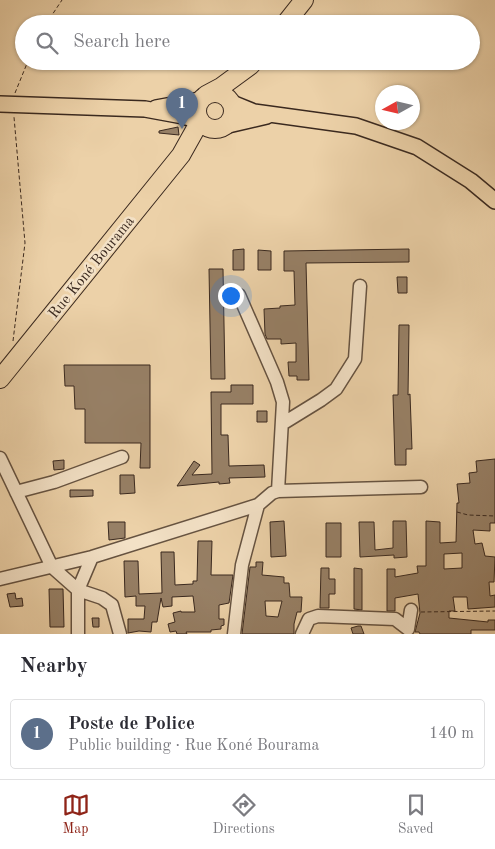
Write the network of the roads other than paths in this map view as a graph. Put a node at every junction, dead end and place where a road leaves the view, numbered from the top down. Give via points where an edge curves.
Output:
1 (304, 0) edge
2 (292, 15) edge
3 (244, 70) edge
4 (249, 70) edge
5 (202, 98) junction
6 (232, 103) junction
7 (6, 105) edge
8 (145, 110) junction
9 (271, 115) junction
10 (200, 122) junction
11 (224, 126) junction
12 (182, 155) junction
13 (495, 201) edge
14 (360, 286) dead end
15 (239, 295) dead end
16 (0, 379) edge
17 (282, 424) junction
18 (122, 457) dead end
19 (0, 458) edge
20 (421, 487) dead end
21 (278, 491) junction
22 (16, 492) junction
23 (258, 505) junction
24 (92, 558) junction
25 (52, 567) junction
26 (0, 579) edge
27 (78, 590) junction
28 (412, 610) road end
29 (409, 632) edge
30 (78, 634) edge
31 (120, 634) edge
32 (234, 634) edge
33 (302, 634) edge

1 - 2 highway
3 - 5 highway
4 - 6 highway
5 - 6 highway via 212,93 219,94
5 - 8 main road
5 - 10 highway via 197,111
6 - 9 main road
6 - 11 highway via 232,116
7 - 8 main road
8 - 10 main road
9 - 11 main road
9 - 13 main road via 356,126 417,147 471,181
10 - 11 highway via 211,129
10 - 12 highway, Rue Koné Bourama
11 - 12 highway, Rue Koné Bourama
12 - 16 highway, Rue Koné Bourama
14 - 17 street via 354,359 336,389
15 - 17 street via 277,382 283,402
17 - 21 street
18 - 22 street
19 - 22 street
20 - 21 street
21 - 23 street
22 - 25 street
23 - 24 street
23 - 32 street via 242,565
24 - 25 street
24 - 27 street
25 - 26 street
25 - 27 street
27 - 30 street
27 - 31 street via 112,604
28 - 29 street
29 - 33 street via 395,619 318,616 309,619

